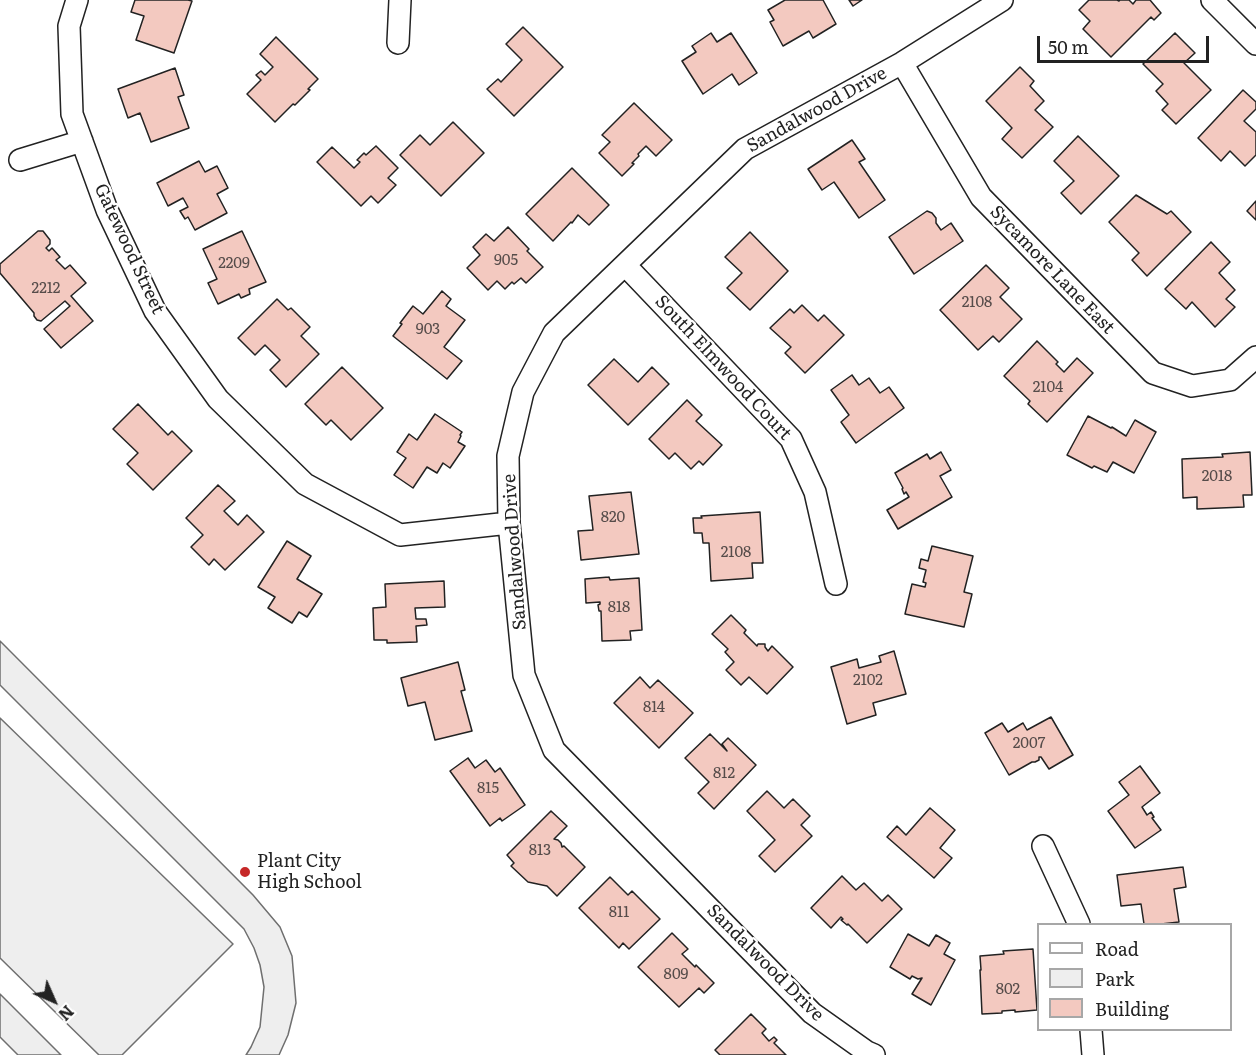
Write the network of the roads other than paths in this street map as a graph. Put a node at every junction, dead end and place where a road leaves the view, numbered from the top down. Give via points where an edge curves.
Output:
1 (77, 0) edge
2 (400, 0) edge
3 (1002, 0) edge
4 (1212, 0) edge
5 (398, 43) dead end
6 (1256, 44) edge
7 (902, 63) junction
8 (82, 141) junction
9 (20, 160) dead end
10 (626, 265) junction
11 (1256, 357) edge
12 (509, 523) junction
13 (836, 584) dead end
14 (1043, 846) dead end
15 (1079, 923) edge
16 (1091, 1031) edge
17 (874, 1055) edge
18 (1093, 1055) edge

1 - 8 street, Gatewood Street via 69,26 72,114
2 - 5 street
3 - 7 street, Sandalwood Drive
4 - 6 street
7 - 10 street, Sandalwood Drive via 745,149
7 - 11 street, Sycamore Lane East via 981,197 1153,373 1192,386 1230,380
8 - 9 street
8 - 12 street, Gatewood Street via 107,210 155,311 218,399 305,484 400,535
10 - 12 street, Sandalwood Drive via 554,333 523,392 508,456
10 - 13 street, South Elmwood Court via 791,439 815,492
12 - 17 street, Sandalwood Drive via 524,675 554,750 812,1014
14 - 15 street
16 - 18 street

